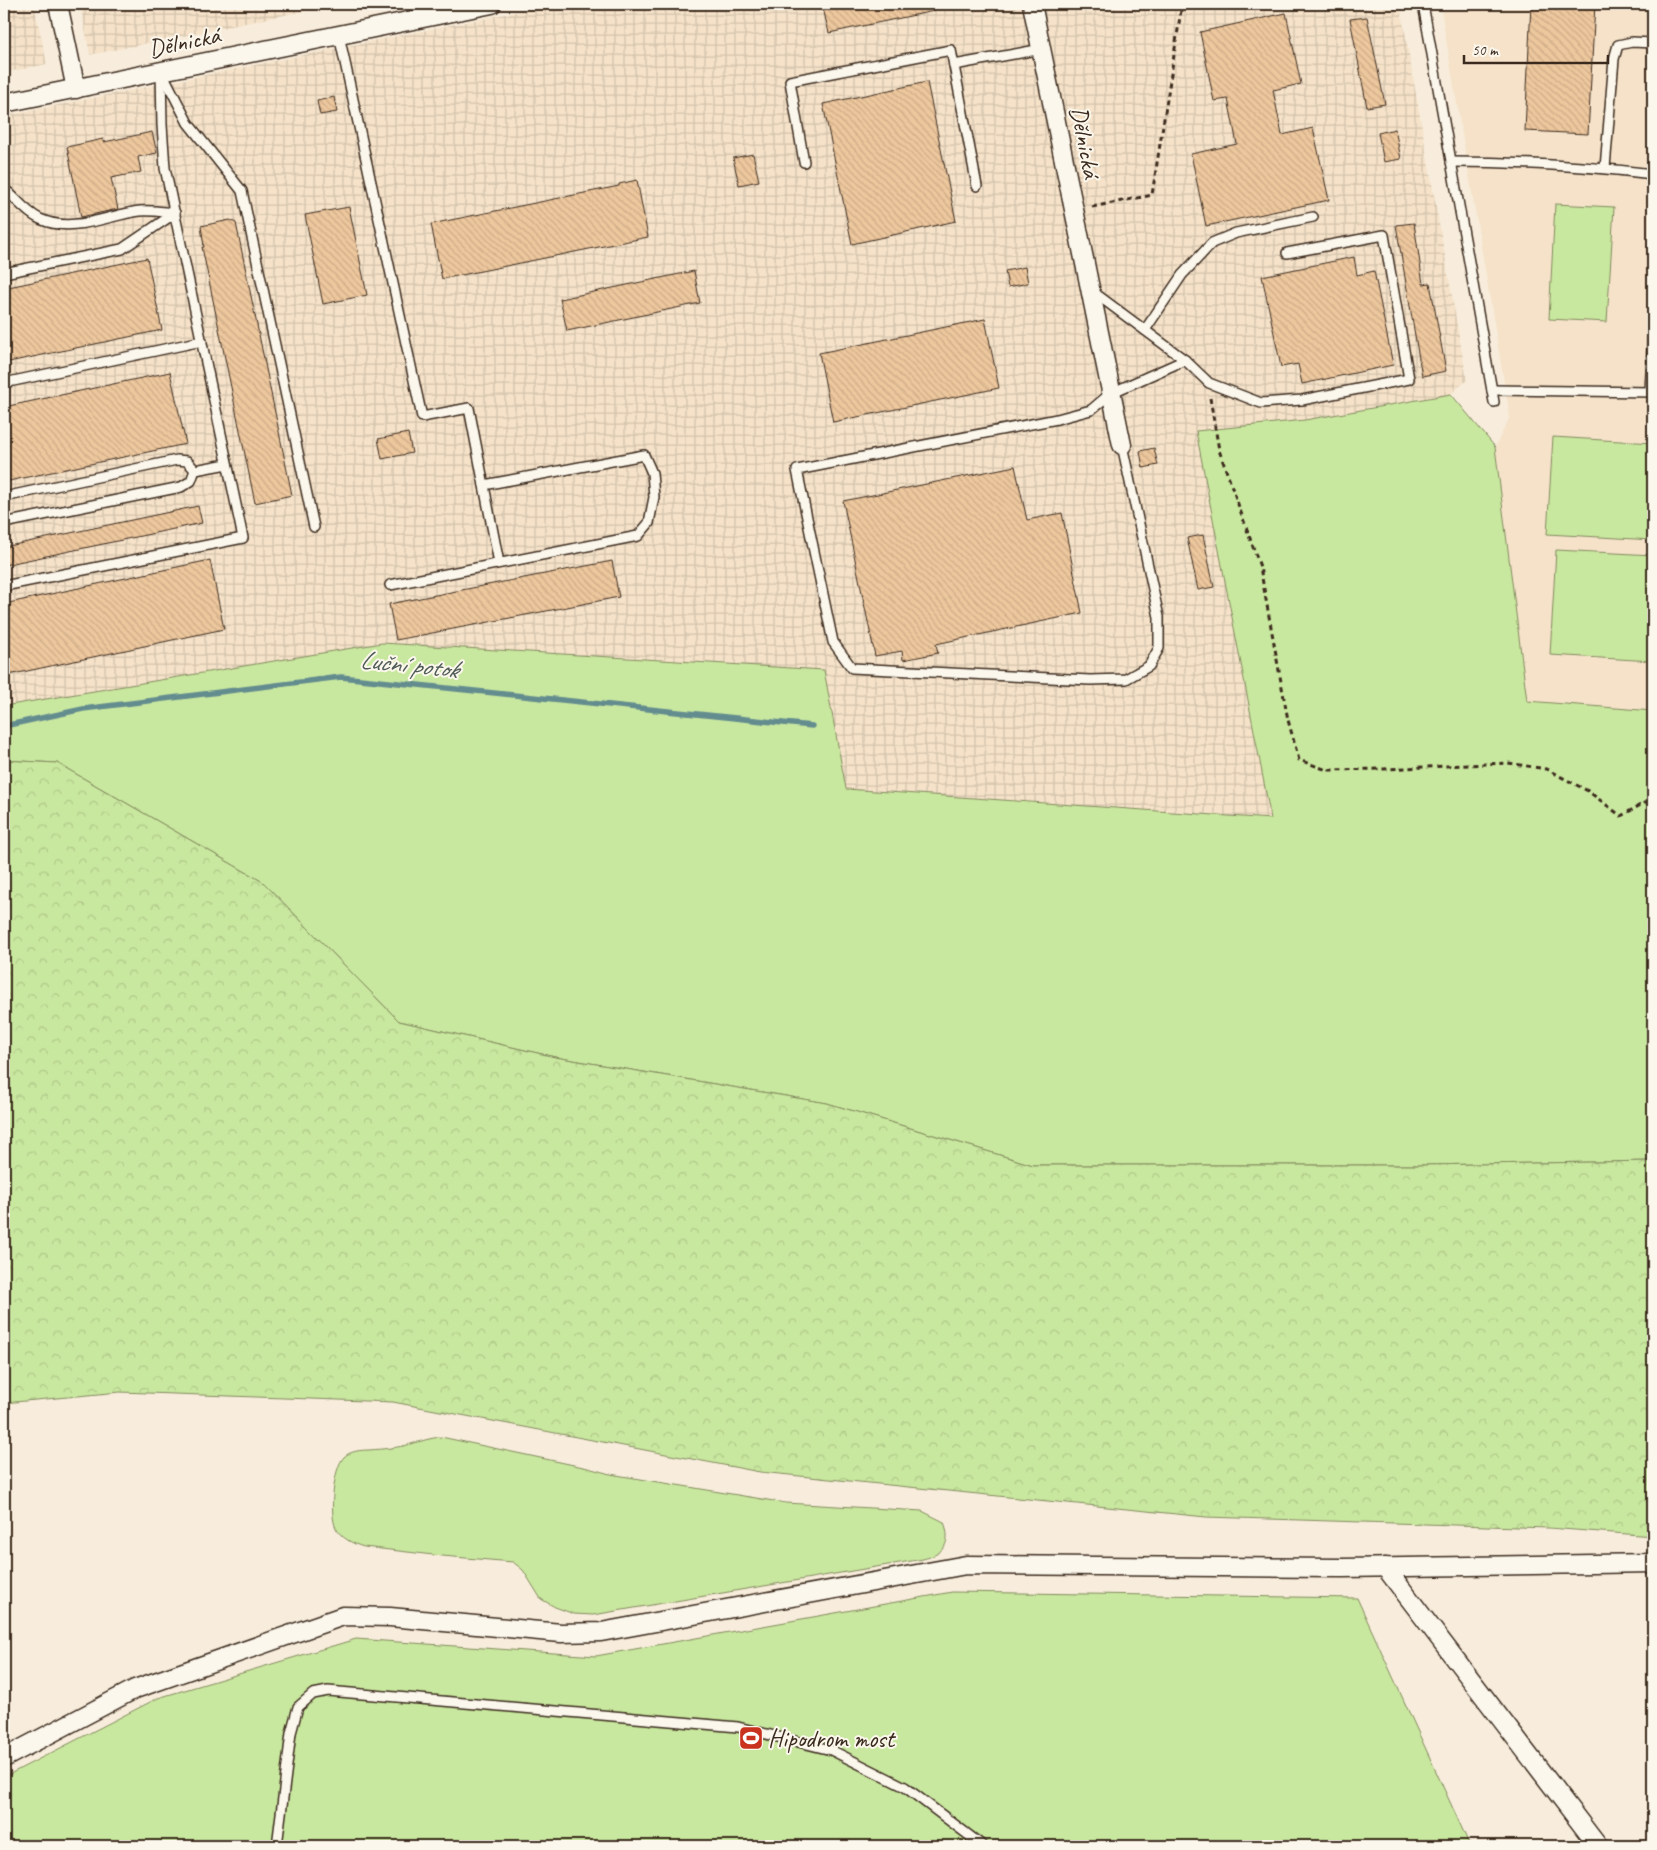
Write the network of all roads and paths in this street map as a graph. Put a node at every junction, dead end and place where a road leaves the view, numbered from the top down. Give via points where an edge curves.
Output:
1 (58, 4) edge
2 (492, 4) edge
3 (1032, 4) edge
4 (1182, 4) edge
5 (1423, 4) edge
6 (339, 35) junction
7 (1653, 43) edge
8 (1042, 49) junction
9 (954, 65) junction
10 (161, 71) junction
11 (76, 89) junction
12 (4, 104) edge
13 (804, 162) dead end
14 (1451, 162) junction
15 (1605, 168) junction
16 (1653, 174) edge
17 (976, 186) dead end
18 (4, 191) edge
19 (1074, 210) junction
20 (175, 213) junction
21 (1313, 217) dead end
22 (1287, 253) dead end
23 (4, 273) edge
24 (1090, 289) junction
25 (1653, 329) edge
26 (1145, 330) junction
27 (202, 341) junction
28 (1185, 360) junction
29 (4, 383) edge
30 (1209, 383) junction
31 (1492, 390) junction
32 (1651, 392) edge
33 (1111, 393) junction
34 (1494, 402) dead end
35 (1122, 445) joint
36 (227, 464) junction
37 (195, 470) junction
38 (484, 485) junction
39 (4, 497) edge
40 (4, 522) edge
41 (314, 527) dead end
42 (499, 563) junction
43 (390, 585) dead end
44 (4, 586) edge
45 (1653, 802) edge
46 (1653, 1563) edge
47 (1385, 1567) junction
48 (4, 1758) edge
49 (277, 1846) edge
50 (983, 1846) edge
51 (1598, 1846) edge

1 - 11 street
2 - 6 street, Dělnická
3 - 8 street, Dělnická
4 - 19 path via 1152,195
5 - 14 lane
6 - 10 street, Dělnická
6 - 38 lane via 422,418 469,408
7 - 15 lane via 1618,45 1614,59
8 - 9 lane
8 - 19 street, Dělnická
9 - 13 lane via 951,50 790,80
9 - 17 lane
10 - 11 street, Dělnická
10 - 20 lane via 165,168
10 - 41 lane via 188,123 242,191
11 - 12 street, Dělnická
14 - 15 lane
14 - 31 lane
15 - 16 lane
18 - 20 lane via 28,212 54,223 79,225 141,211
19 - 24 street, Dělnická
20 - 23 lane via 122,249
20 - 27 lane
21 - 26 lane via 1236,233 1212,243 1182,275
22 - 30 lane via 1384,236 1409,379 1302,400 1261,403
24 - 26 lane
24 - 33 street, Dělnická
25 - 32 lane
26 - 28 lane
27 - 29 lane
27 - 36 lane
28 - 30 lane
28 - 33 lane
30 - 45 path via 1219,450 1260,567 1288,720 1299,760 1327,770 1508,763 1546,769 1588,791 1621,816 1644,803
31 - 32 lane
31 - 34 lane
33 - 35 street, Dělnická
33 - 35 lane via 1091,410 1057,420 797,470 833,642 852,668 1090,680 1126,679 1149,666 1159,648 1159,617
36 - 37 lane
36 - 44 lane via 243,538
37 - 39 lane via 187,461 177,460
37 - 40 lane via 191,481 181,486
38 - 42 lane
38 - 42 lane via 644,455 652,473 654,497 649,523 638,536
42 - 43 lane
46 - 47 street
47 - 48 street via 966,1565 601,1632 561,1633 343,1616 135,1689
47 - 51 street
49 - 50 lane via 291,1733 298,1707 313,1694 328,1691 738,1727 831,1750 905,1787

